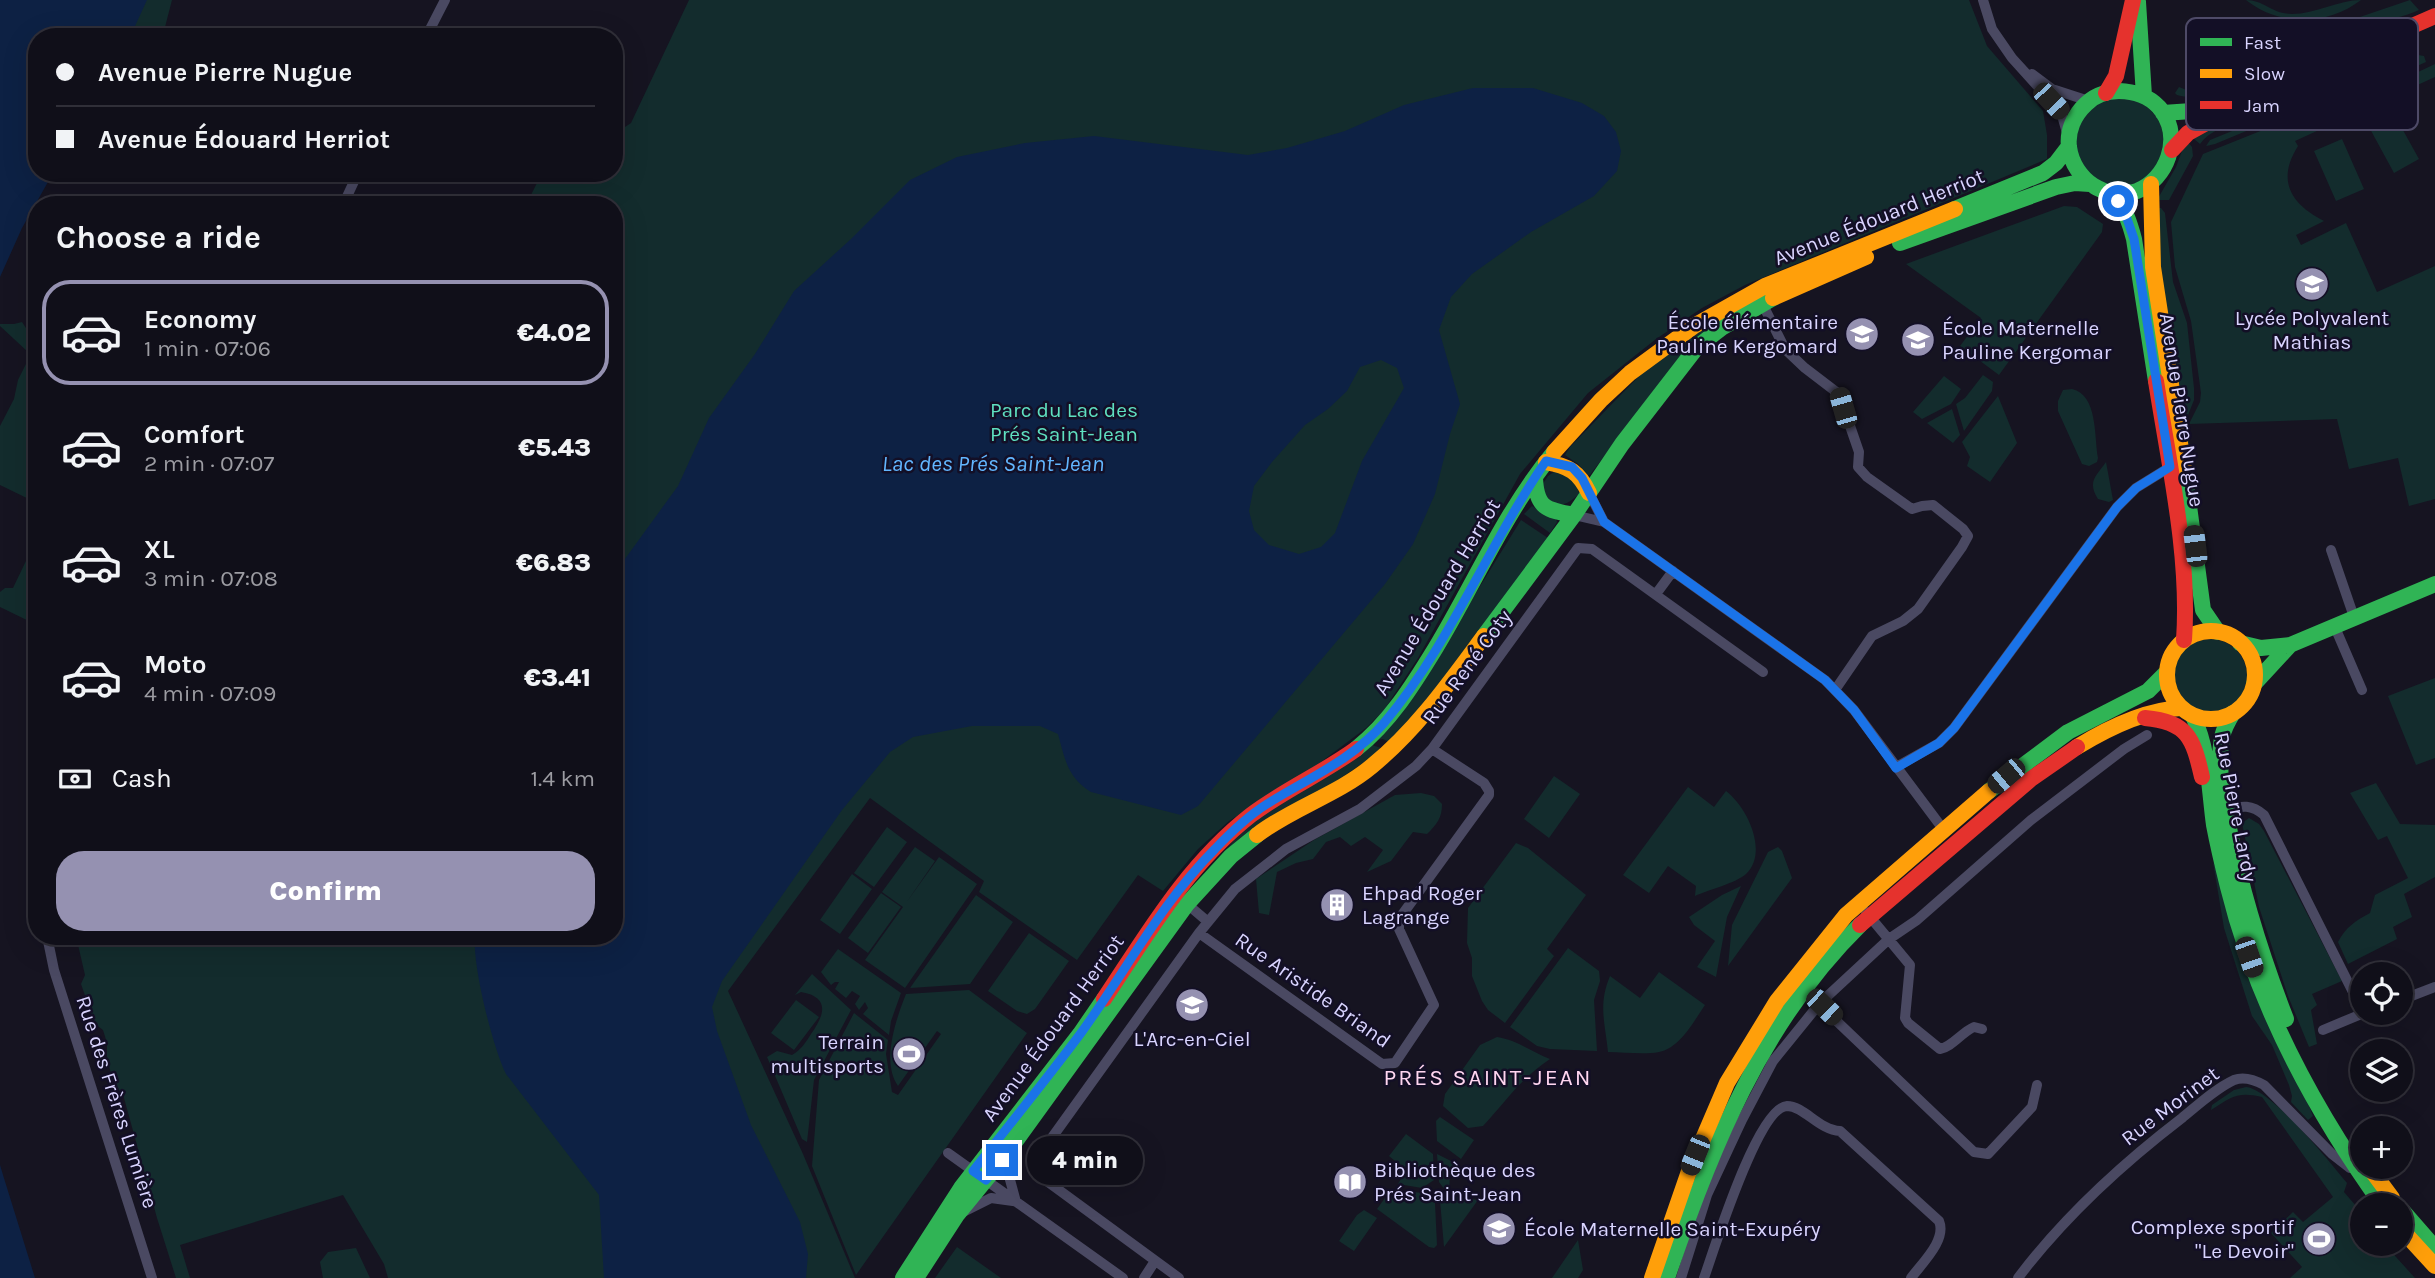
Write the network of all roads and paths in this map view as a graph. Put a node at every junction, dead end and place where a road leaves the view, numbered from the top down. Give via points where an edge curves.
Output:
1 (445, 0) edge
2 (1983, 0) edge
3 (2136, 0) edge
4 (2435, 16) edge
5 (2418, 23) edge
6 (431, 28) edge
7 (2012, 58) junction
8 (2106, 93) junction
9 (2144, 96) junction
10 (2089, 101) junction
11 (2186, 111) edge
12 (2163, 113) junction
13 (2193, 130) edge
14 (2069, 142) junction
15 (2172, 150) junction
16 (2090, 184) junction
17 (2151, 184) junction
18 (2110, 193) junction
19 (1762, 303) junction
20 (1546, 461) junction
21 (2170, 467) junction
22 (1535, 477) junction
23 (1590, 493) junction
24 (1574, 516) junction
25 (1604, 522) junction
26 (2331, 550) dead end
27 (1673, 571) junction
28 (2435, 584) edge
29 (1656, 594) junction
30 (2354, 617) junction
31 (2334, 625) junction
32 (2218, 632) junction
33 (2184, 640) junction
34 (2240, 643) junction
35 (2290, 645) junction
36 (1763, 672) dead end
37 (2167, 672) junction
38 (2254, 684) junction
39 (1835, 690) junction
40 (2362, 690) dead end
41 (2187, 712) junction
42 (2233, 713) junction
43 (2135, 718) junction
44 (2147, 735) dead end
45 (1432, 749) junction
46 (1896, 768) junction
47 (2226, 809) junction
48 (1943, 830) junction
49 (2217, 839) junction
50 (1187, 904) junction
51 (1863, 913) junction
52 (1207, 921) junction
53 (1199, 933) junction
54 (1889, 939) junction
55 (49, 945) edge
56 (2350, 986) edge
57 (2435, 988) edge
58 (1804, 990) junction
59 (2413, 996) edge
60 (1820, 1003) junction
61 (2350, 1018) edge
62 (1982, 1029) dead end
63 (2323, 1031) dead end
64 (2037, 1085) dead end
65 (1018, 1138) junction
66 (2350, 1144) edge
67 (2350, 1149) edge
68 (948, 1153) dead end
69 (2350, 1162) edge
70 (979, 1175) junction
71 (2374, 1179) edge
72 (2386, 1193) edge
73 (1016, 1202) junction
74 (957, 1215) junction
75 (2413, 1223) edge
76 (2413, 1242) edge
77 (2435, 1248) edge
78 (1155, 1261) junction
79 (2435, 1266) edge
80 (152, 1278) edge
81 (903, 1278) edge
82 (916, 1278) edge
83 (1123, 1278) edge
84 (1144, 1278) edge
85 (1179, 1278) edge
86 (1652, 1278) edge
87 (1667, 1278) edge
88 (1681, 1278) edge
89 (1704, 1278) edge
90 (1911, 1278) edge
91 (2018, 1278) edge

1 - 6 street
2 - 7 street via 1992,29
3 - 8 main road via 2116,76
3 - 9 main road
4 - 5 main road
7 - 10 street via 2052,89
7 - 14 street via 2061,112
8 - 9 main road
8 - 10 main road
9 - 12 main road
10 - 14 main road via 2076,116
11 - 12 main road
12 - 15 main road
13 - 15 main road
14 - 16 main road via 2074,164
14 - 20 main road, Avenue Édouard Herriot via 2056,163 2043,173 1765,286 1703,318 1592,406
15 - 17 main road via 2165,169
16 - 18 main road
16 - 19 main road, Avenue Édouard Herriot via 2056,187 1969,217
17 - 18 main road via 2136,192
17 - 32 main road, Avenue Pierre Nugue via 2153,267 2203,610
18 - 21 main road, Avenue Pierre Nugue via 2124,210 2134,239
19 - 23 main road, Avenue Édouard Herriot via 1697,347
19 - 39 street via 1785,349 1839,394 1858,452 1858,467 1912,509 1933,505 1968,536 1918,609 1872,636
20 - 22 main road, Avenue Édouard Herriot
20 - 23 main road via 1572,467
21 - 33 main road, Avenue Pierre Nugue via 2184,569
21 - 46 street via 2136,488 2117,507 1954,728 1939,743
22 - 24 main road via 1540,506
22 - 70 main road, Avenue Édouard Herriot via 1445,632 1383,724 1326,771 1247,818 1191,874
23 - 24 main road, Avenue Édouard Herriot
23 - 25 street
24 - 25 street
24 - 50 main road, Avenue Édouard Herriot via 1411,730 1372,766 1264,830 1231,856
25 - 27 street
26 - 30 street
27 - 29 street
27 - 39 street
28 - 30 main road
29 - 36 street, Rue René Coty
29 - 45 street, Rue René Coty via 1592,549 1578,548
30 - 31 main road
31 - 35 main road
31 - 40 street
32 - 33 main road via 2194,634
32 - 34 main road
33 - 37 main road via 2172,654
34 - 35 main road via 2261,648
34 - 38 main road via 2251,657
35 - 38 main road
37 - 41 main road via 2169,688
37 - 48 main road via 2148,691 2068,732 2006,776
38 - 42 main road
39 - 46 street
41 - 42 main road via 2210,719
41 - 43 main road via 2163,709
41 - 49 main road, Rue Pierre Lardy via 2204,738
42 - 47 main road, Rue Pierre Lardy via 2222,738
43 - 49 main road via 2168,721 2194,742
43 - 51 main road via 2091,737 2047,765
44 - 54 street via 2031,820
45 - 52 street, Rue René Coty via 1360,810 1264,865 1234,889
45 - 53 street, Rue Aristide Briand via 1489,791 1399,919 1399,929 1434,1004 1395,1063 1382,1065
46 - 48 street
47 - 56 street via 2246,805 2264,815
47 - 66 main road, Rue Pierre Lardy via 2262,959 2288,1026
48 - 51 main road via 1871,894
49 - 67 main road, Rue Pierre Lardy via 2262,993 2305,1086
50 - 52 street
50 - 65 main road, Avenue Édouard Herriot
51 - 54 street
51 - 58 main road
51 - 86 main road via 1846,915 1783,991 1727,1083 1688,1174
52 - 53 street, Rue René Coty
53 - 78 street, Rue René Coty via 1036,1165 1048,1182
54 - 60 street
54 - 62 street via 1910,965 1908,1023 1940,1049 1974,1027
55 - 80 street, Rue des Frères Lumière
57 - 59 street
58 - 60 street
58 - 87 main road via 1762,1053 1717,1143
60 - 64 street via 1973,1152 1988,1154 2032,1107
60 - 88 street via 1773,1061 1742,1120 1707,1195
61 - 63 street
65 - 70 main road, Avenue Édouard Herriot
65 - 73 street, Avenue Édouard Herriot via 1009,1176
68 - 70 street
69 - 91 street, Rue Morinet via 2332,1154 2264,1085 2235,1079 2104,1184
70 - 73 street
70 - 74 main road, Avenue Édouard Herriot
70 - 81 main road, Avenue Édouard Herriot via 936,1224
71 - 72 main road, Rue Pierre Lardy
73 - 74 street via 991,1198
73 - 83 street
74 - 82 main road, Avenue Édouard Herriot
75 - 77 main road, Rue Pierre Lardy
76 - 79 main road
78 - 84 street
78 - 85 street
89 - 90 street via 1740,1175 1771,1116 1788,1106 1826,1129 1840,1131 1939,1221 1939,1239

